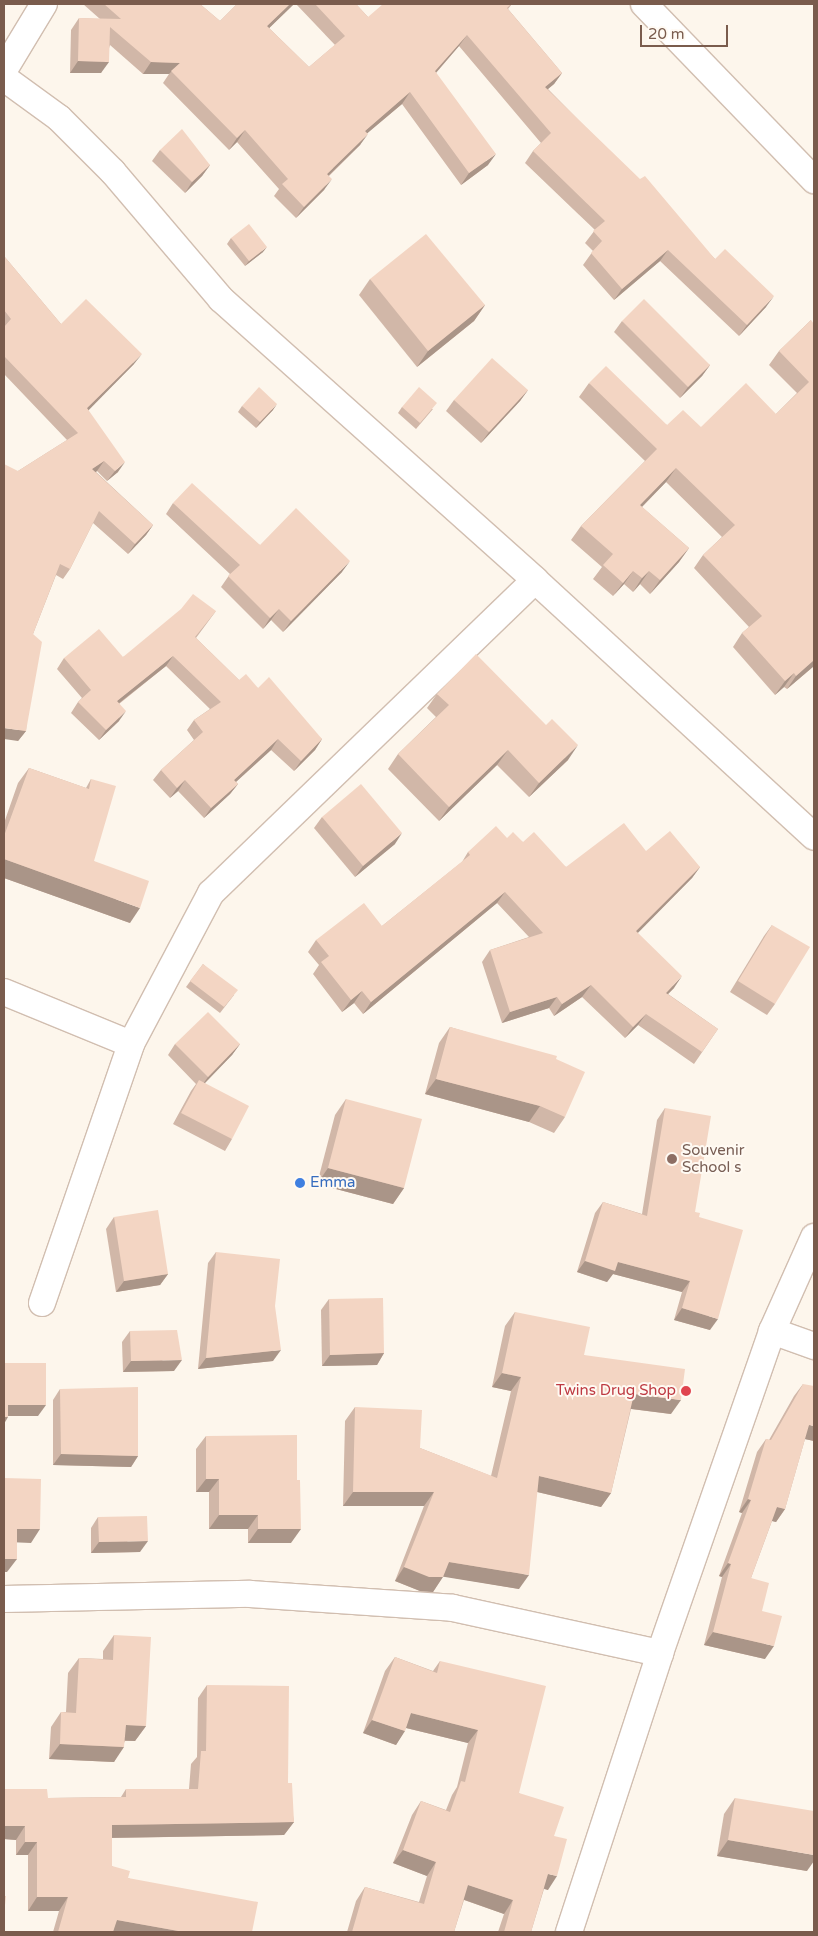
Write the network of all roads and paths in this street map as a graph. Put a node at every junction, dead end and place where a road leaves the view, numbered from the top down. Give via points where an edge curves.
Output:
1 (44, 4) edge
2 (644, 4) edge
3 (4, 70) edge
4 (4, 78) edge
5 (814, 180) edge
6 (535, 580) junction
7 (814, 837) edge
8 (4, 992) edge
9 (130, 1044) junction
10 (814, 1237) edge
11 (42, 1303) dead end
12 (772, 1331) junction
13 (814, 1346) edge
14 (4, 1599) edge
15 (660, 1653) junction
16 (569, 1932) edge

1 - 3 street
2 - 5 street
4 - 6 street via 59,118 107,166 221,299
6 - 7 street
6 - 9 street via 211,893
8 - 9 street
9 - 11 street
10 - 12 street
12 - 13 street
12 - 15 street
14 - 15 street via 250,1594 452,1608
15 - 16 street

